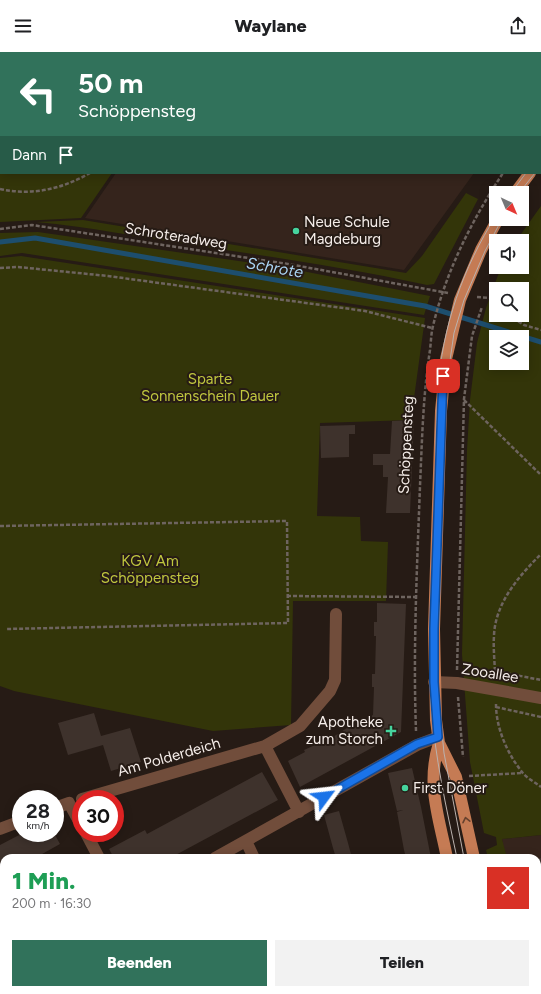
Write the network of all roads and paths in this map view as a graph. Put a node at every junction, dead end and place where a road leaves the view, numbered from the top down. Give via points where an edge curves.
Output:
1 (88, 174) edge
2 (502, 174) edge
3 (529, 174) edge
4 (520, 186) edge
5 (0, 189) edge
6 (494, 226) edge
7 (0, 229) edge
8 (0, 268) edge
9 (442, 294) junction
10 (482, 307) dead end
11 (519, 322) edge
12 (433, 326) junction
13 (541, 330) edge
14 (464, 399) junction
15 (541, 475) edge
16 (0, 526) edge
17 (541, 554) edge
18 (287, 596) junction
19 (416, 597) junction
20 (336, 614) dead end
21 (6, 629) dead end
22 (457, 668) dead end
23 (495, 671) junction
24 (541, 680) edge
25 (434, 682) junction
26 (496, 689) junction
27 (541, 698) edge
28 (458, 702) dead end
29 (496, 707) junction
30 (541, 717) edge
31 (416, 734) dead end
32 (438, 740) junction
33 (265, 746) junction
34 (464, 762) dead end
35 (522, 773) junction
36 (466, 776) dead end
37 (541, 787) edge
38 (112, 790) edge
39 (72, 802) edge
40 (69, 803) junction
41 (64, 805) edge
42 (72, 808) edge
43 (299, 812) junction
44 (12, 824) edge
45 (0, 829) edge
46 (246, 841) junction
47 (91, 842) edge
48 (97, 854) edge
49 (222, 854) edge
50 (252, 854) edge
51 (446, 854) edge
52 (473, 854) edge

1 - 5 path via 75,181 44,190 14,192
2 - 9 path, Schöppensteg via 486,198 461,246
3 - 4 main road
6 - 25 main road via 460,300 443,376
7 - 9 path, Schroteradweg via 32,225 288,264
8 - 12 path via 18,267 108,276 366,311
9 - 12 path, Schöppensteg
10 - 14 path via 472,336
11 - 13 path
12 - 19 path, Schöppensteg via 423,411
14 - 15 path
14 - 22 path
16 - 18 path via 287,521
17 - 23 path via 516,580 500,608 494,634
18 - 19 path
18 - 21 path via 288,623
19 - 31 path, Schöppensteg
20 - 33 street, Am Polderdeich via 336,680 332,688 300,726
23 - 24 path
23 - 26 path
25 - 26 street, Zooallee
25 - 32 main road
26 - 27 street, Zooallee
26 - 29 path
28 - 34 path
29 - 30 path
29 - 35 path via 502,738
32 - 43 street via 417,744
32 - 51 main road via 432,782
52 -> 32 main road via 456,777
33 - 38 street, Am Polderdeich
33 - 43 street
35 - 36 path
35 - 37 path
39 - 40 street, Am Polderdeich
40 - 41 street, Am Polderdeich
40 - 42 street
43 - 46 street
44 - 45 street
46 - 49 street
46 - 50 street
47 - 48 street

